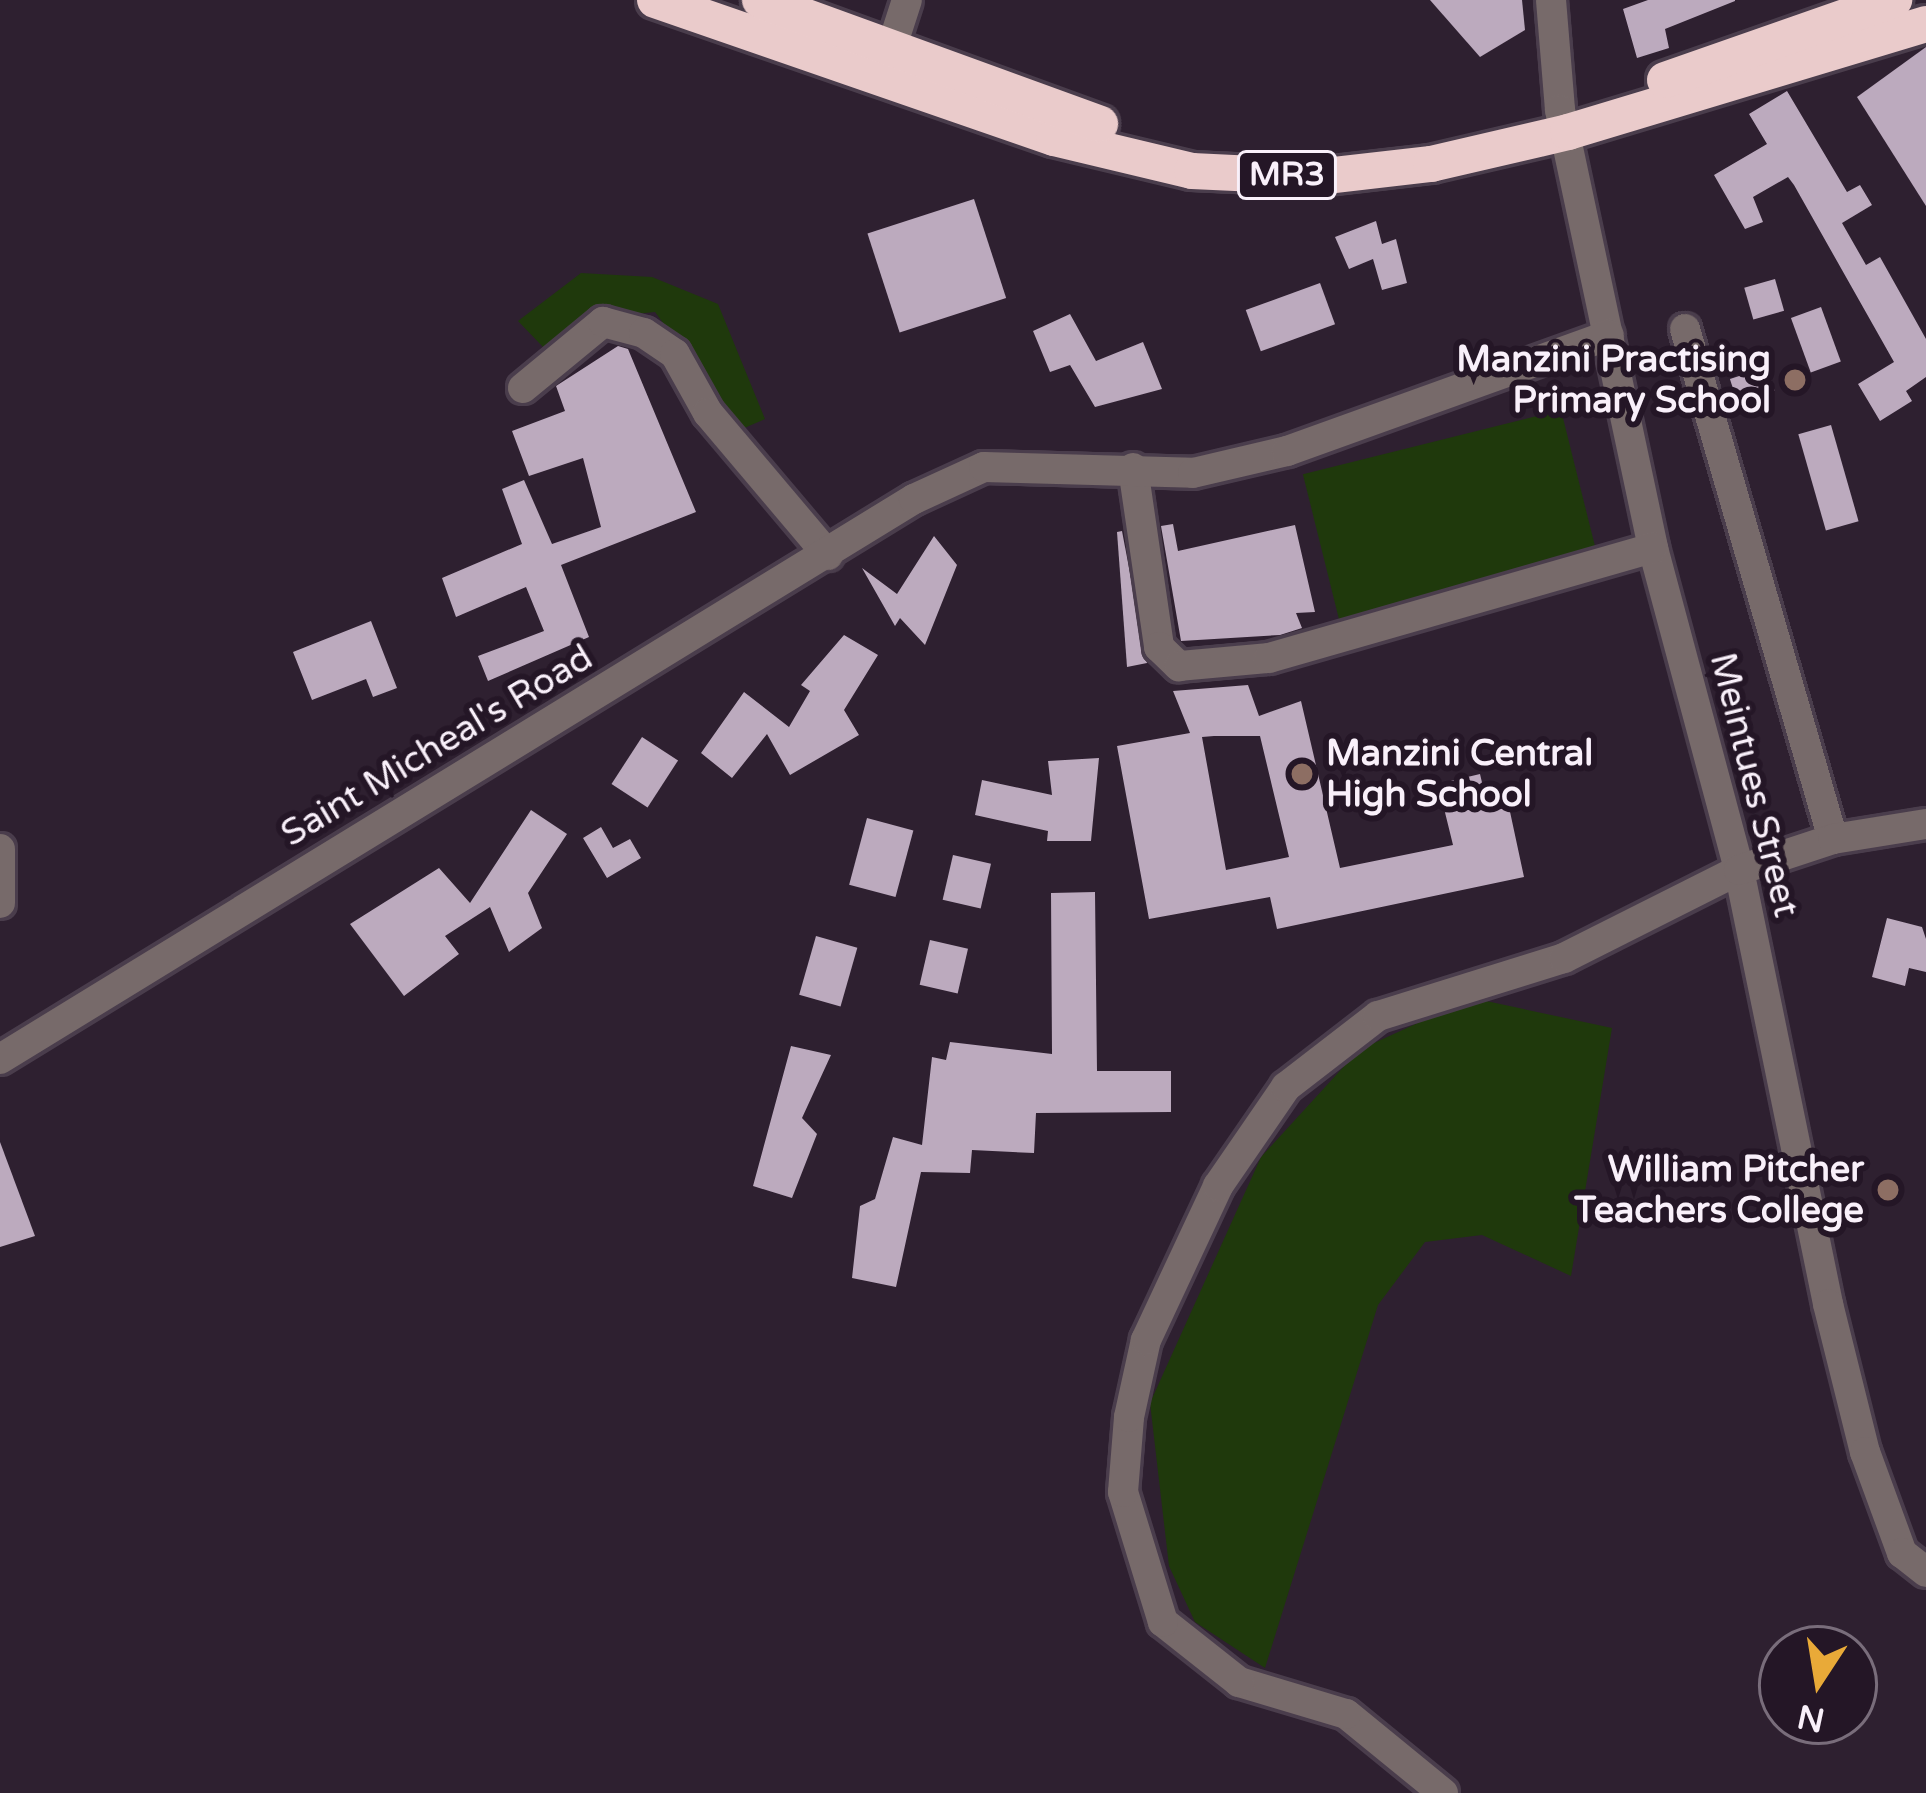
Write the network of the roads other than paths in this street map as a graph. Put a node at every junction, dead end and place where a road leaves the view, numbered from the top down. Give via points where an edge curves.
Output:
1 (655, 0) edge
2 (760, 0) edge
3 (907, 0) edge
4 (1551, 0) edge
5 (1894, 0) edge
6 (1926, 24) edge
7 (888, 61) junction
8 (1564, 121) junction
9 (1685, 329) dead end
10 (1609, 335) junction
11 (523, 388) dead end
12 (1133, 468) junction
13 (1653, 548) junction
14 (828, 555) junction
15 (1926, 824) edge
16 (1834, 839) junction
17 (0, 849) edge
18 (1739, 871) junction
19 (0, 903) edge
20 (0, 1059) edge
21 (1926, 1572) edge
22 (1443, 1793) edge

1 - 7 highway, MR3
2 - 7 highway, MR3
3 - 7 street
4 - 8 street, Meintues Street
5 - 8 highway, MR3
6 - 8 highway, MR3
7 - 8 highway, MR3 via 1196,147 1314,154
8 - 10 street, Meintues Street
9 - 16 street
10 - 12 street, Saint Micheal's Road via 1287,451 1192,472
10 - 13 street, Meintues Street
11 - 14 street via 603,322 644,333 675,354 708,412
12 - 13 street via 1159,647 1179,666 1270,658
12 - 14 street, Saint Micheal's Road via 983,467 914,499
13 - 18 street, Meintues Street
14 - 20 street, Saint Micheal's Road
15 - 16 street
16 - 18 street
17 - 19 street
18 - 21 street, Meintues Street via 1865,1452 1902,1553
18 - 22 street via 1564,958 1378,1016 1286,1087 1219,1186 1146,1340 1123,1492 1162,1622 1239,1682 1346,1714

